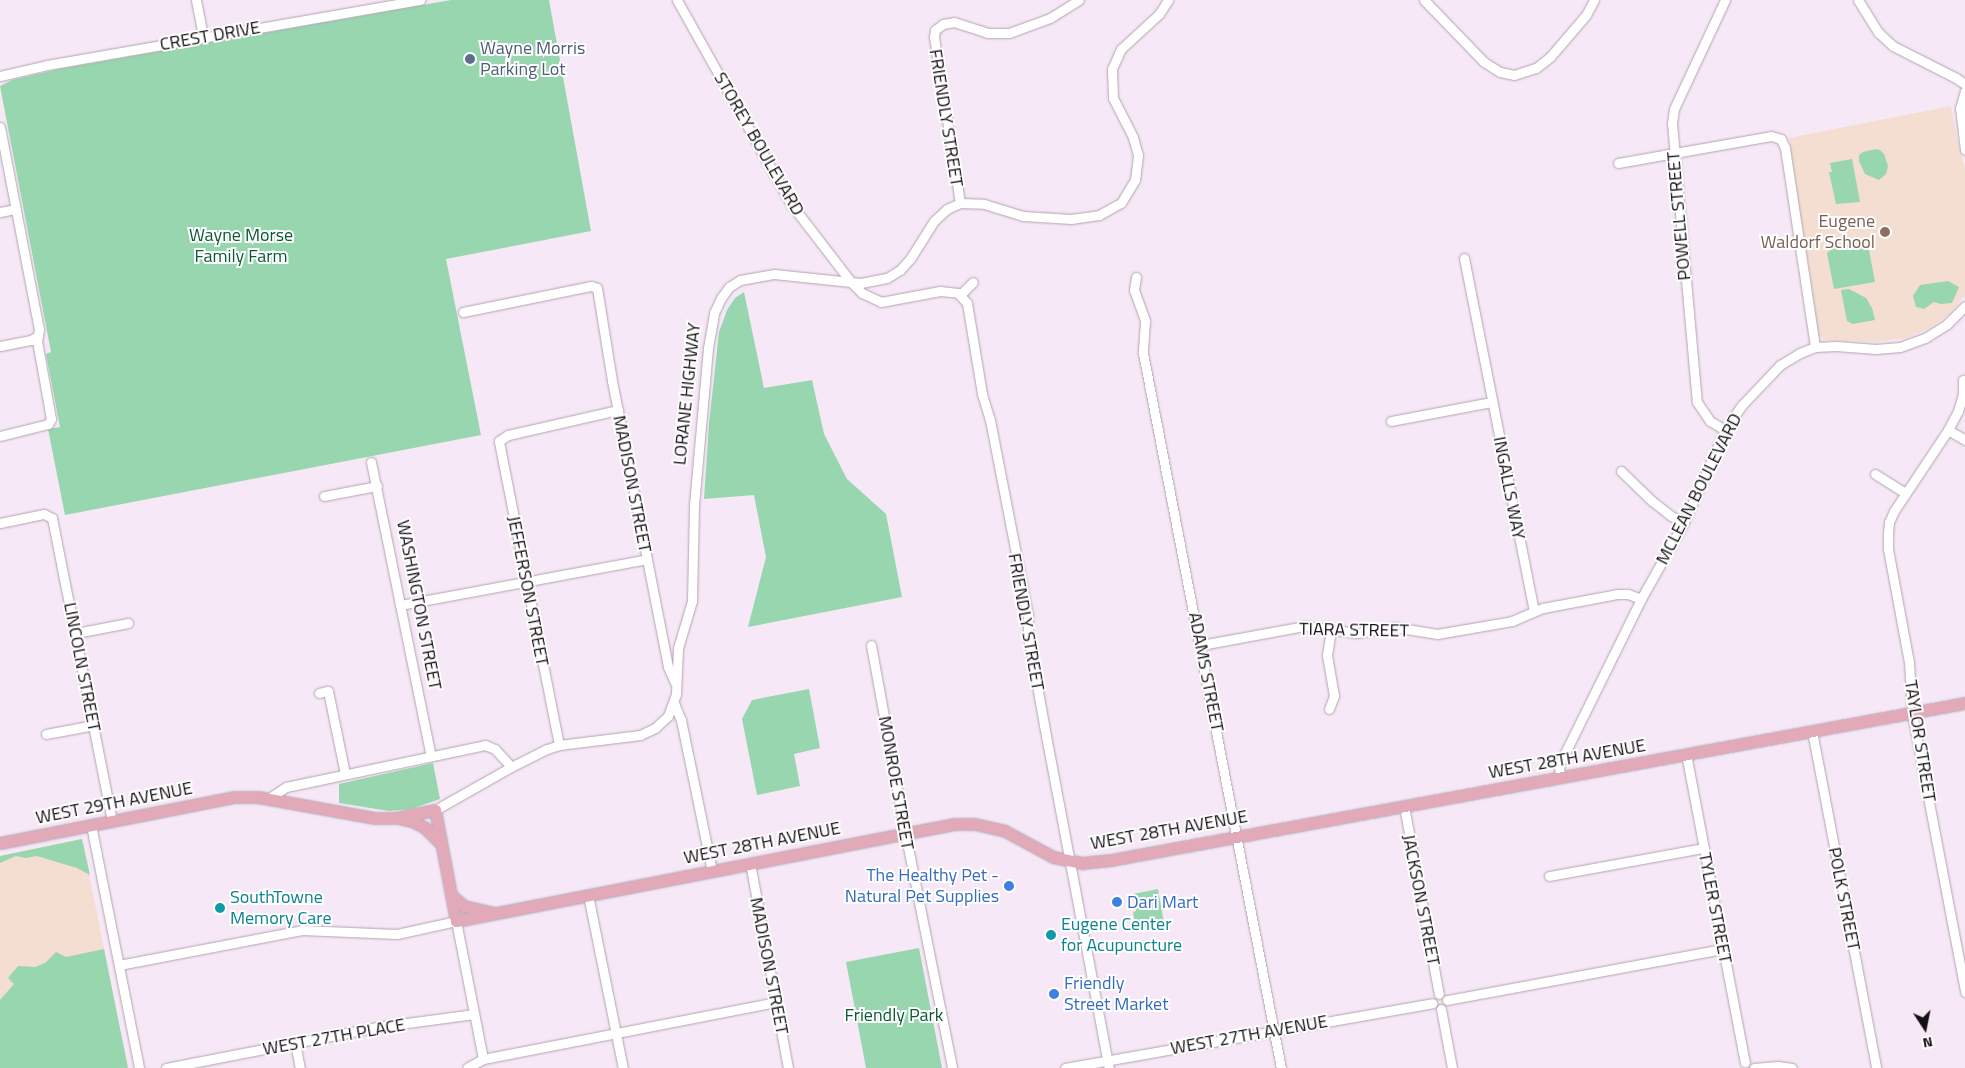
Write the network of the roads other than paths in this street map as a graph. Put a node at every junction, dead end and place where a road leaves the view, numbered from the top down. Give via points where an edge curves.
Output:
1 (196, 0) edge
2 (420, 0) edge
3 (677, 0) edge
4 (1079, 0) edge
5 (1168, 0) edge
6 (1424, 0) edge
7 (1594, 0) edge
8 (1725, 0) edge
9 (1858, 0) edge
10 (203, 37) junction
11 (0, 76) edge
12 (1965, 84) edge
13 (1965, 91) edge
14 (0, 127) edge
15 (1965, 150) edge
16 (1674, 153) junction
17 (1618, 163) dead end
18 (960, 202) junction
19 (16, 210) junction
20 (0, 212) edge
21 (1464, 258) dead end
22 (1136, 277) dead end
23 (851, 282) junction
24 (973, 282) dead end
25 (960, 295) junction
26 (1965, 306) edge
27 (463, 312) dead end
28 (38, 336) junction
29 (0, 346) edge
30 (1815, 347) junction
31 (1963, 380) dead end
32 (1492, 402) junction
33 (618, 410) junction
34 (1391, 421) dead end
35 (1725, 430) junction
36 (1948, 430) junction
37 (0, 436) edge
38 (1965, 440) edge
39 (371, 462) dead end
40 (1621, 471) dead end
41 (1875, 474) dead end
42 (377, 486) junction
43 (1905, 493) junction
44 (324, 496) dead end
45 (1684, 522) junction
46 (0, 523) edge
47 (647, 560) junction
48 (526, 583) junction
49 (1641, 600) junction
50 (400, 605) junction
51 (1534, 610) junction
52 (128, 623) dead end
53 (1331, 629) junction
54 (76, 633) junction
55 (871, 645) dead end
56 (1201, 645) junction
57 (676, 686) junction
58 (319, 693) dead end
59 (674, 703) junction
60 (1965, 703) edge
61 (1329, 709) dead end
62 (1912, 713) junction
63 (94, 725) junction
64 (1812, 731) junction
65 (46, 734) dead end
66 (559, 746) junction
67 (1686, 754) junction
68 (431, 756) junction
69 (511, 767) junction
70 (345, 774) junction
71 (1560, 777) junction
72 (234, 797) joint
73 (268, 799) junction
74 (1404, 806) junction
75 (435, 810) junction
76 (395, 818) junction
77 (112, 821) junction
78 (91, 825) junction
79 (905, 832) junction
80 (1238, 837) junction
81 (0, 843) edge
82 (441, 844) junction
83 (1703, 848) junction
84 (1069, 861) junction
85 (750, 863) junction
86 (712, 871) junction
87 (1549, 876) dead end
88 (451, 895) junction
89 (588, 895) junction
90 (500, 912) junction
91 (456, 921) junction
92 (1723, 949) junction
93 (119, 965) junction
94 (1965, 992) edge
95 (1439, 994) junction
96 (1448, 1000) junction
97 (776, 1002) junction
98 (1432, 1003) junction
99 (1442, 1009) junction
100 (474, 1014) junction
101 (1274, 1030) junction
102 (615, 1033) junction
103 (295, 1043) junction
104 (482, 1059) junction
105 (1109, 1064) edge
106 (1741, 1065) edge
107 (138, 1068) edge
108 (166, 1068) edge
109 (300, 1068) edge
110 (467, 1068) edge
111 (623, 1068) edge
112 (788, 1068) edge
113 (952, 1068) edge
114 (1065, 1068) edge
115 (1281, 1068) edge
116 (1452, 1068) edge
117 (1754, 1068) edge
118 (1792, 1068) edge
119 (1876, 1068) edge

1 - 10 street
2 - 10 street, CREST DRIVE
3 - 23 street, STOREY BOULEVARD via 791,204
4 - 18 street, FRIENDLY STREET via 1050,18 1009,33 987,33 954,22 940,25 934,33
5 - 18 street via 1159,14 1121,49 1112,69 1114,98 1138,155 1136,180 1121,203 1099,215 1071,219 1022,216 984,204
6 - 7 street via 1484,62 1500,72 1514,74 1536,68 1550,58
8 - 16 street, POWELL STREET via 1674,109
9 - 12 street via 1879,33 1893,46
10 - 11 street, CREST DRIVE
13 - 15 street via 1960,108
14 - 19 street
16 - 17 street
16 - 30 street via 1771,136 1781,139
16 - 35 street, POWELL STREET via 1697,402 1710,421
18 - 23 street, LORANE HIGHWAY via 934,221 900,270 874,282
19 - 20 street
19 - 28 street
21 - 32 street, INGALLS WAY
22 - 56 street, ADAMS STREET via 1134,290 1144,321 1144,353
23 - 25 street via 862,293 880,302 940,291
23 - 57 street, LORANE HIGHWAY via 774,274 756,276 729,287 714,313 698,447 692,601 678,648
24 - 25 street
25 - 84 street, FRIENDLY STREET via 969,312 982,394 1028,616 1030,644
26 - 30 street, MCLEAN BOULEVARD via 1947,324 1925,338 1900,347
27 - 33 street, MADISON STREET via 596,286
28 - 29 street
28 - 37 street via 50,421
30 - 35 street, MCLEAN BOULEVARD via 1773,371 1742,405
31 - 36 street, TAYLOR STREET via 1958,411
32 - 34 street
32 - 51 street, INGALLS WAY
33 - 47 street, MADISON STREET
33 - 48 street, JEFFERSON STREET via 501,438 499,443
35 - 45 street, MCLEAN BOULEVARD
36 - 38 street
36 - 43 street, TAYLOR STREET
39 - 42 street, WASHINGTON STREET
40 - 45 street via 1652,501
41 - 43 street
42 - 44 street
42 - 50 street, WASHINGTON STREET
43 - 62 street, TAYLOR STREET via 1889,522 1888,549 1910,662
45 - 49 street, MCLEAN BOULEVARD
46 - 54 street, LINCOLN STREET via 50,515
47 - 48 street
47 - 57 street, MADISON STREET via 668,667
48 - 50 street
48 - 66 street, JEFFERSON STREET
49 - 51 street via 1623,594
49 - 71 street, MCLEAN BOULEVARD via 1559,765
50 - 68 street, WASHINGTON STREET
51 - 53 street, TIARA STREET via 1512,621 1437,634 1394,627 1359,633
52 - 54 street
53 - 56 street, TIARA STREET via 1299,627
53 - 61 street via 1327,655 1334,696
54 - 63 street, LINCOLN STREET
55 - 79 street, MONROE STREET
56 - 80 street, ADAMS STREET
57 - 59 street, LORANE HIGHWAY
58 - 70 street via 328,692
59 - 66 street, LORANE HIGHWAY via 666,719 647,732 632,737
59 - 86 street via 681,720
60 - 62 main road, WEST 28TH AVENUE
62 - 64 main road, WEST 28TH AVENUE
62 - 94 street, TAYLOR STREET
63 - 65 street
63 - 77 street, LINCOLN STREET
64 - 67 main road, WEST 28TH AVENUE
64 - 119 street, POLK STREET
66 - 69 street, LORANE HIGHWAY
67 - 71 main road, WEST 28TH AVENUE
67 - 83 street, TYLER STREET
68 - 69 street via 487,745
68 - 70 street
69 - 75 street, LORANE HIGHWAY
70 - 73 street via 286,787
71 - 74 main road, WEST 28TH AVENUE
72 - 73 main road, LORANE HIGHWAY
72 - 77 main road, WEST 29TH AVENUE
73 - 76 main road, LORANE HIGHWAY via 366,817
74 - 80 main road, WEST 28TH AVENUE
74 - 95 street, JACKSON STREET
75 - 76 main road, LORANE HIGHWAY
75 - 82 main road
76 - 82 main road via 424,827
77 - 78 main road, WEST 29TH AVENUE
78 - 81 main road, WEST 29TH AVENUE
78 - 93 street
79 - 84 main road, WEST 28TH AVENUE via 944,824 984,825 1012,833 1048,856
79 - 85 main road, WEST 28TH AVENUE
79 - 113 street, MONROE STREET
80 - 84 main road, WEST 28TH AVENUE via 1111,860
80 - 101 street, ADAMS STREET
82 - 88 main road
83 - 87 street
83 - 92 street, TYLER STREET
84 - 105 street, FRIENDLY STREET
85 - 86 main road, WEST 28TH AVENUE
85 - 97 street, MADISON STREET
86 - 89 main road, WEST 28TH AVENUE
88 - 90 main road via 468,908
88 - 91 main road
89 - 90 main road, WEST 28TH AVENUE
89 - 102 street
90 - 91 main road, WEST 28TH AVENUE
91 - 93 street, WEST 28TH AVENUE via 397,934 302,930
91 - 100 street
92 - 96 street
92 - 106 street, TYLER STREET
93 - 107 street
95 - 96 street
95 - 98 street
96 - 99 street
97 - 102 street
97 - 112 street, MADISON STREET
98 - 99 street
98 - 101 street, WEST 27TH AVENUE
99 - 116 street
100 - 103 street, WEST 27TH PLACE via 377,1027
100 - 104 street
101 - 105 street, WEST 27TH AVENUE
101 - 115 street, ADAMS STREET
102 - 104 street
102 - 111 street
103 - 108 street, WEST 27TH PLACE
103 - 109 street
104 - 110 street
105 - 114 street, WEST 27TH AVENUE
106 - 117 street via 1749,1062
117 - 118 street

